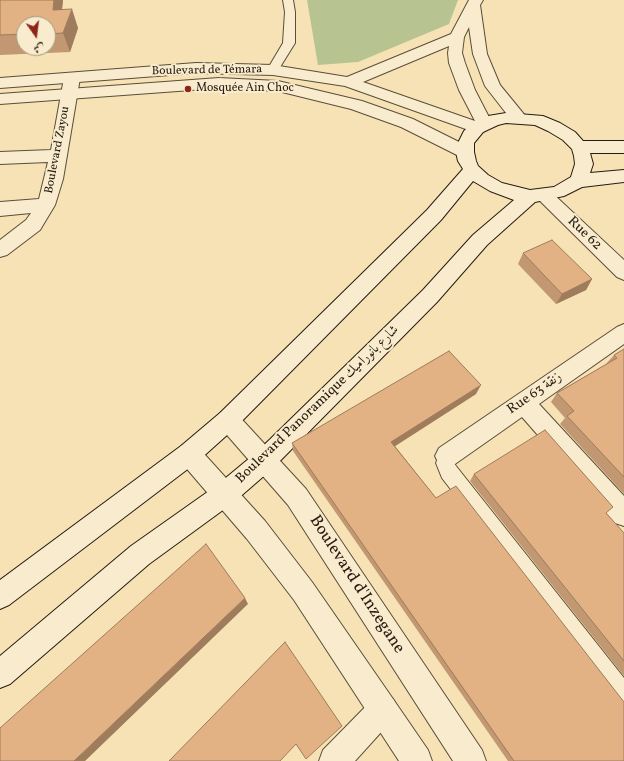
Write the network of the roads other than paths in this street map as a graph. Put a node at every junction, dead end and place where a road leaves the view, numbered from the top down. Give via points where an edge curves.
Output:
1 (288, 0) edge
2 (475, 3) edge
3 (457, 37) junction
4 (273, 70) junction
5 (348, 82) junction
6 (0, 83) edge
7 (71, 86) junction
8 (0, 99) edge
9 (519, 118) junction
10 (480, 126) junction
11 (578, 147) junction
12 (624, 147) edge
13 (57, 156) junction
14 (0, 158) edge
15 (469, 161) junction
16 (624, 176) edge
17 (577, 180) junction
18 (537, 196) junction
19 (46, 205) junction
20 (0, 209) edge
21 (0, 250) edge
22 (624, 272) edge
23 (624, 333) edge
24 (523, 402) junction
25 (228, 420) junction
26 (189, 454) junction
27 (446, 456) joint
28 (265, 460) junction
29 (225, 494) junction
30 (624, 514) edge
31 (0, 596) edge
32 (0, 674) edge
33 (624, 696) edge
34 (383, 709) junction
35 (334, 761) edge
36 (417, 761) edge
37 (471, 761) edge

1 - 4 lane via 289,44
2 - 3 street
2 - 9 street via 480,54 488,75 493,86
3 - 5 street
3 - 10 street via 457,63
4 - 5 street, Boulevard de Témara
4 - 7 street, Boulevard de Témara via 196,68
5 - 10 street, Boulevard de Témara
6 - 7 street, Boulevard de Témara
7 - 8 street, Boulevard de Témara
7 - 13 street, Boulevard Zayou
7 - 15 street, Boulevard de Témara via 219,83 278,86 356,105 407,123
9 - 10 street via 494,120
9 - 11 street via 538,120 554,127 568,136
10 - 15 street via 466,143
11 - 12 street
11 - 17 street via 584,164
13 - 14 street
13 - 19 street, Boulevard Zayou via 54,179
15 - 18 street via 482,179 496,187 512,193
15 - 25 street via 434,215
16 - 17 street
17 - 18 street via 569,188
18 - 22 street, Rue 62
18 - 28 street, Boulevard Panoramique شارع بانوراميك via 480,240 430,296
19 - 20 street
19 - 21 street, Boulevard Zayou via 32,225
23 - 24 street, Rue 63 زنقة
24 - 27 street, Rue 63 زنقة
24 - 30 street
25 - 26 street
25 - 28 street, Boulevard d'Inzegane
26 - 29 street
26 - 31 street
27 - 33 lane via 445,463 449,472
28 - 29 street, Boulevard Panoramique شارع بانوراميك
28 - 37 street, Boulevard d'Inzegane via 297,497
29 - 32 street, Boulevard Panoramique شارع بانوراميك via 140,555
29 - 34 street via 303,591
34 - 35 street
34 - 36 street

